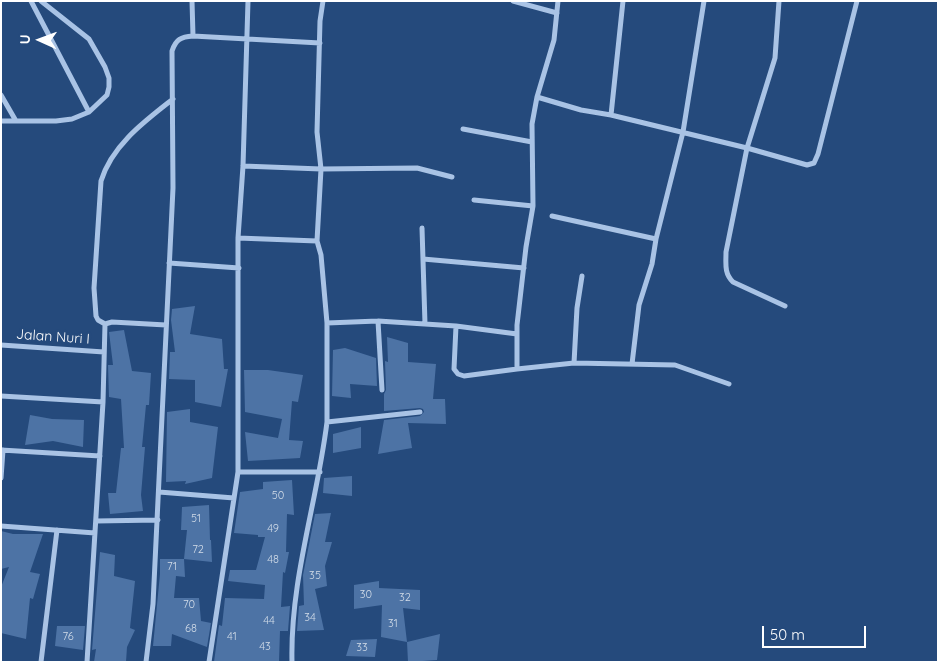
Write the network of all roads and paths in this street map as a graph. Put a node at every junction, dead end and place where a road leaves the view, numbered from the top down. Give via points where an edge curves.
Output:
1 (31, 1) edge
2 (41, 1) edge
3 (192, 1) edge
4 (248, 1) edge
5 (323, 1) edge
6 (513, 1) edge
7 (558, 1) edge
8 (623, 1) edge
9 (704, 1) edge
10 (780, 1) edge
11 (857, 1) edge
12 (557, 13) junction
13 (193, 36) junction
14 (246, 39) junction
15 (320, 44) junction
16 (1, 95) edge
17 (537, 97) junction
18 (173, 99) junction
19 (89, 112) junction
20 (611, 115) junction
21 (16, 120) junction
22 (1, 121) edge
23 (463, 130) dead end
24 (683, 132) junction
25 (532, 142) junction
26 (746, 148) junction
27 (243, 166) junction
28 (321, 169) junction
29 (452, 177) dead end
30 (474, 200) dead end
31 (533, 206) junction
32 (552, 216) dead end
33 (422, 228) dead end
34 (238, 238) junction
35 (656, 239) junction
36 (317, 241) junction
37 (423, 259) junction
38 (169, 263) junction
39 (239, 268) junction
40 (524, 268) junction
41 (582, 276) dead end
42 (785, 306) dead end
43 (378, 321) junction
44 (328, 323) junction
45 (105, 324) junction
46 (425, 324) junction
47 (166, 326) junction
48 (456, 326) junction
49 (517, 334) junction
50 (1, 345) edge
51 (104, 352) junction
52 (574, 363) junction
53 (632, 364) junction
54 (517, 369) junction
55 (729, 384) dead end
56 (382, 390) dead end
57 (1, 396) edge
58 (103, 402) junction
59 (420, 412) dead end
60 (327, 422) junction
61 (2, 450) edge
62 (100, 456) junction
63 (238, 472) junction
64 (320, 472) junction
65 (1, 478) edge
66 (159, 492) junction
67 (234, 498) junction
68 (158, 520) junction
69 (96, 521) junction
70 (1, 526) edge
71 (57, 530) junction
72 (95, 534) junction
73 (41, 662) edge
74 (87, 662) edge
75 (146, 662) edge
76 (209, 662) edge
77 (292, 662) edge

1 - 19 street
2 - 19 street via 89,39 105,67 109,78 107,95
3 - 13 street
4 - 14 street
5 - 15 street
6 - 12 street
7 - 12 street
8 - 20 street
9 - 24 street
10 - 26 street via 775,58
11 - 26 street via 814,163 807,165
12 - 17 street via 554,40
13 - 14 street
13 - 18 street via 176,41 172,51
14 - 15 street
14 - 27 street
15 - 28 street via 317,132
16 - 21 street
17 - 20 street
17 - 25 street
18 - 38 street
18 - 45 street via 143,122 112,156 101,181 94,288 96,316
19 - 21 street via 56,121
20 - 24 street
21 - 22 street
23 - 25 street
24 - 26 street
24 - 35 street
25 - 31 street
26 - 42 street via 726,252 726,271 733,282
27 - 28 street
27 - 34 street
28 - 29 street via 417,168
28 - 36 street
30 - 31 street
31 - 40 street
32 - 35 street
33 - 37 street
34 - 36 street
34 - 39 street
35 - 53 street via 639,305
36 - 44 street
37 - 40 street
37 - 46 street
38 - 39 street
38 - 47 street
39 - 63 street
40 - 49 street
41 - 52 street
43 - 44 street
43 - 46 street
43 - 56 street
44 - 60 street
45 - 47 street
45 - 51 street
46 - 48 street
47 - 66 street
48 - 49 street
48 - 54 street via 454,369 458,374
49 - 54 street
50 - 51 street, Jalan Nuri I
51 - 58 street
52 - 53 street
52 - 54 street
53 - 55 street via 675,365
57 - 58 street
58 - 62 street
59 - 60 street
60 - 64 street
61 - 62 street
61 - 65 street
62 - 69 street
63 - 64 street
63 - 67 street
64 - 77 street via 296,590
66 - 67 street
66 - 68 street
67 - 76 street
68 - 69 street
68 - 75 street
69 - 72 street
70 - 71 street
71 - 72 street
71 - 73 street
72 - 74 street

